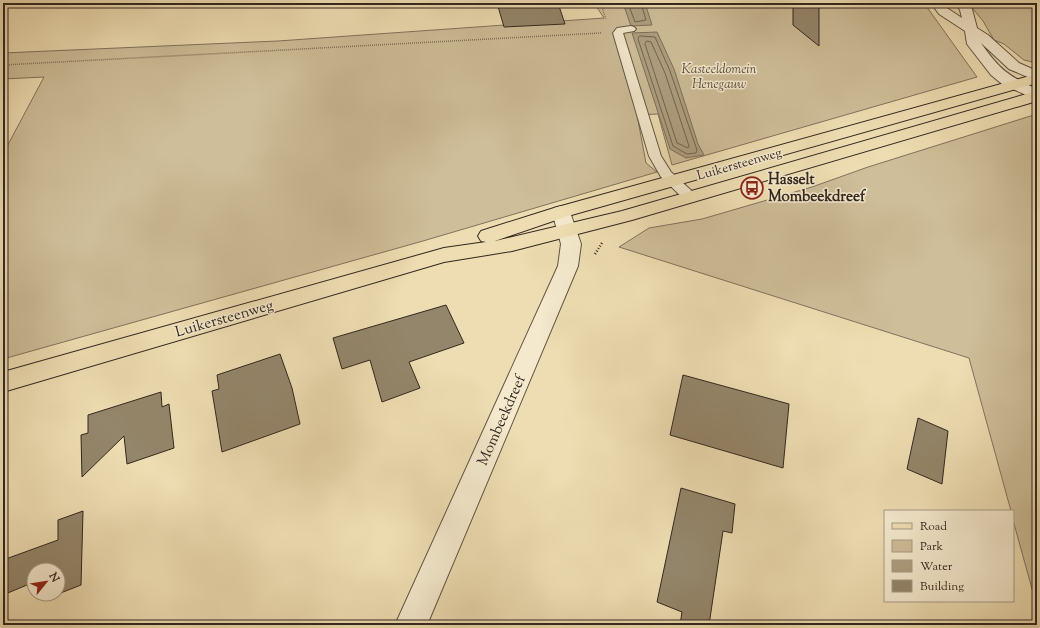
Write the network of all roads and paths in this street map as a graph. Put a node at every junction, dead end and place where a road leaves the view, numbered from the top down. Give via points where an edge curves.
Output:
1 (601, 3) edge
2 (937, 3) edge
3 (961, 3) edge
4 (607, 22) dead end
5 (971, 30) junction
6 (624, 31) joint
7 (3, 65) edge
8 (1037, 78) edge
9 (1014, 85) junction
10 (1037, 96) edge
11 (673, 181) junction
12 (689, 196) junction
13 (561, 212) junction
14 (566, 231) junction
15 (444, 255) junction
16 (3, 382) edge
17 (411, 625) edge

1 - 4 path
2 - 5 street via 943,11
3 - 5 street via 966,9
5 - 8 street via 1014,66
5 - 9 street via 974,44 996,72
6 - 7 path
6 - 11 lane via 655,156
8 - 9 main road, Luikersteenweg
9 - 10 street
9 - 11 main road, Luikersteenweg
10 - 12 main road, Luikersteenweg
11 - 12 lane
11 - 13 main road, Luikersteenweg
12 - 14 main road, Luikersteenweg
13 - 14 street, Mombeekdreef
13 - 15 main road, Luikersteenweg via 465,243
14 - 15 main road, Luikersteenweg via 472,252
14 - 17 street, Mombeekdreef via 571,244 568,266
15 - 16 main road, Luikersteenweg

